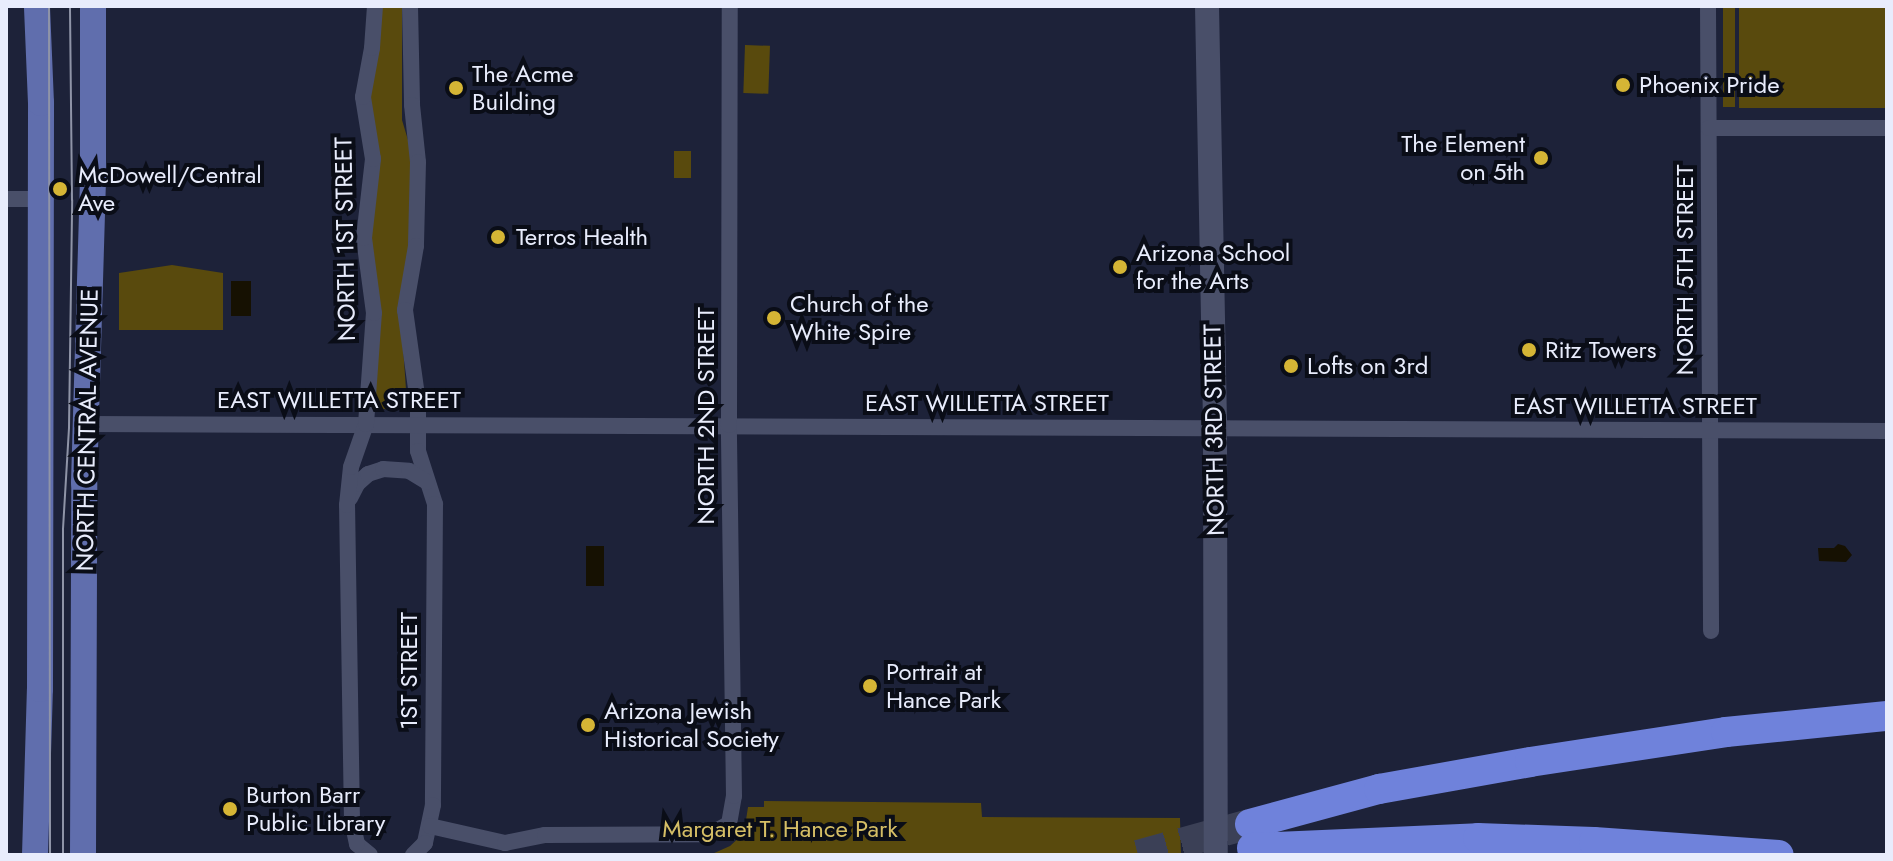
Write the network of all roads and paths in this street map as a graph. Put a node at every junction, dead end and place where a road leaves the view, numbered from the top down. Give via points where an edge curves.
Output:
1 (37, 6) edge
2 (93, 6) edge
3 (375, 6) edge
4 (410, 6) edge
5 (730, 6) edge
6 (1207, 6) edge
7 (1708, 6) edge
8 (1709, 128) junction
9 (1887, 128) edge
10 (6, 199) edge
11 (41, 199) junction
12 (88, 424) junction
13 (366, 424) junction
14 (418, 425) junction
15 (729, 425) junction
16 (1215, 428) junction
17 (1708, 431) junction
18 (1887, 431) edge
19 (427, 482) junction
20 (347, 505) junction
21 (1711, 631) dead end
22 (1887, 716) edge
23 (430, 826) junction
24 (35, 855) edge
25 (83, 855) edge
26 (370, 855) edge
27 (413, 855) edge
28 (1216, 855) edge
29 (1779, 855) edge

1 - 11 main road, NORTH CENTRAL AVENUE
2 - 12 main road, NORTH CENTRAL AVENUE
3 - 13 street, NORTH 1ST STREET via 363,97 373,159 364,238 374,313
4 - 14 street via 418,162 416,246 405,310
5 - 15 street, NORTH 2ND STREET
6 - 16 street, NORTH 3RD STREET
7 - 8 street, NORTH 5TH STREET
8 - 9 street
8 - 17 street, NORTH 5TH STREET
10 - 11 street
11 - 24 main road, NORTH CENTRAL AVENUE
12 - 13 street, EAST WILLETTA STREET
12 - 25 main road, NORTH CENTRAL AVENUE
13 - 14 street, EAST WILLETTA STREET
13 - 20 street via 351,467
14 - 15 street, EAST WILLETTA STREET
14 - 19 street, 1ST STREET via 418,451
15 - 16 street, EAST WILLETTA STREET
15 - 23 street, NORTH 2ND STREET via 734,796 729,824 710,834 545,835 505,843
16 - 17 street, EAST WILLETTA STREET
16 - 28 street, NORTH 3RD STREET
17 - 18 street, EAST WILLETTA STREET
17 - 21 street, NORTH 5TH STREET
19 - 20 street via 409,471 383,469 357,484
19 - 23 street, 1ST STREET via 435,504
20 - 26 street via 352,821 357,844
22 - 29 highway via 1726,732 1379,789 1251,836 1594,842
23 - 27 street, 1ST STREET via 425,843

